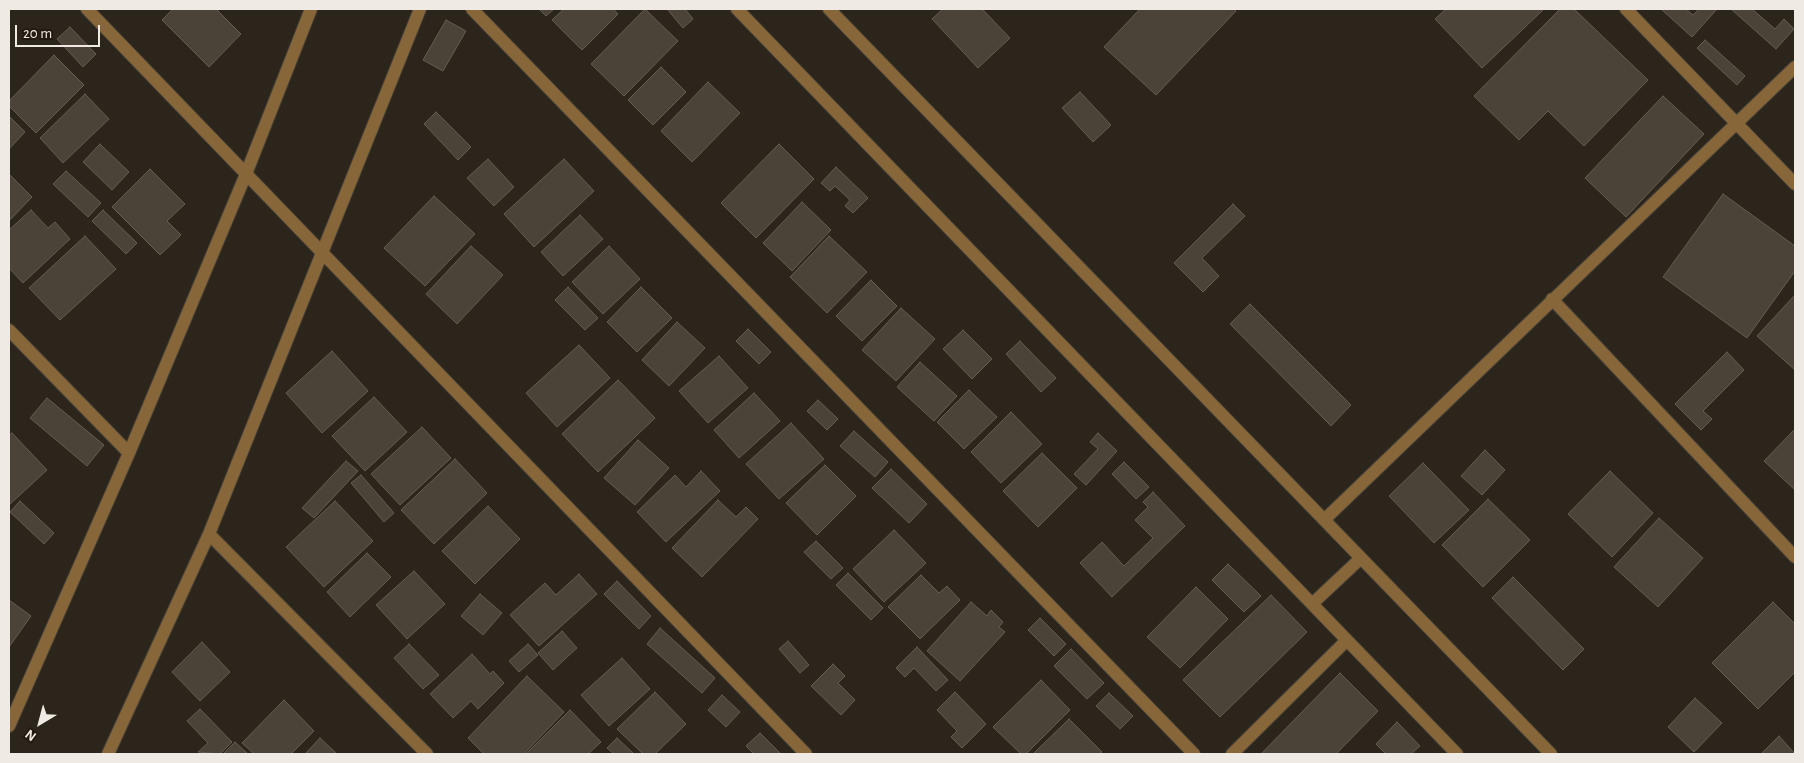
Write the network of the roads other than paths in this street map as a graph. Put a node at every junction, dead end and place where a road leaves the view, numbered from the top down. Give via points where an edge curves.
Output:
1 (87, 9) edge
2 (311, 9) edge
3 (420, 9) edge
4 (472, 9) edge
5 (736, 9) edge
6 (829, 9) edge
7 (1626, 9) edge
8 (1795, 68) edge
9 (1737, 123) junction
10 (246, 174) junction
11 (1795, 184) edge
12 (322, 252) junction
13 (1552, 299) junction
14 (9, 330) edge
15 (129, 453) junction
16 (1324, 520) junction
17 (209, 534) junction
18 (1795, 557) edge
19 (1361, 558) junction
20 (1312, 604) junction
21 (1347, 640) junction
22 (9, 726) edge
23 (108, 754) edge
24 (427, 754) edge
25 (806, 754) edge
26 (1194, 754) edge
27 (1232, 754) edge
28 (1457, 754) edge
29 (1551, 754) edge

1 - 10 street
2 - 10 street
3 - 12 street
4 - 26 street
5 - 20 street
6 - 16 street
7 - 9 street
8 - 9 street
9 - 11 street
9 - 13 street
10 - 12 street
10 - 15 street
12 - 17 street
12 - 25 street
13 - 16 street
13 - 18 street
14 - 15 street
15 - 22 street
16 - 19 street
17 - 23 street
17 - 24 street
19 - 20 street
19 - 29 street
20 - 21 street
21 - 27 street
21 - 28 street

